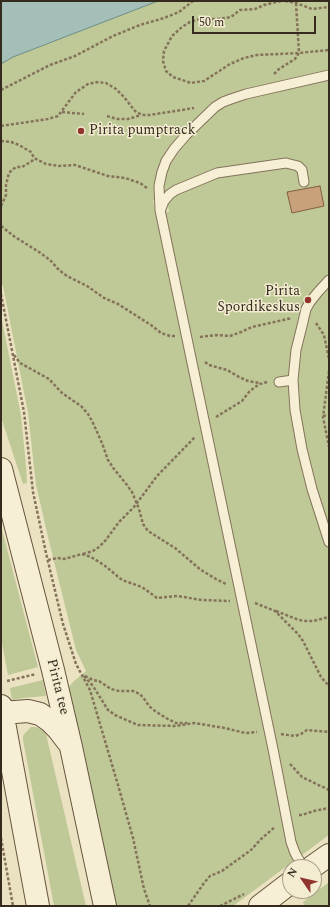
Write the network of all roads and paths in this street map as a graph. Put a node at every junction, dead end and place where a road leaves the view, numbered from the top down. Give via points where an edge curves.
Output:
1 (193, 1) edge
2 (281, 1) edge
3 (285, 1) edge
4 (296, 3) junction
5 (329, 7) edge
6 (329, 50) edge
7 (299, 53) junction
8 (329, 76) edge
9 (269, 89) junction
10 (1, 90) edge
11 (215, 107) junction
12 (62, 112) junction
13 (84, 114) dead end
14 (142, 115) junction
15 (107, 116) dead end
16 (1, 126) edge
17 (1, 141) edge
18 (34, 158) junction
19 (304, 182) dead end
20 (159, 196) junction
21 (1, 206) edge
22 (160, 210) junction
23 (1, 226) edge
24 (329, 280) edge
25 (1, 294) edge
26 (306, 310) junction
27 (187, 335) junction
28 (324, 335) dead end
29 (170, 336) junction
30 (328, 350) edge
31 (190, 351) junction
32 (13, 354) junction
33 (329, 359) edge
34 (329, 370) edge
35 (293, 380) junction
36 (279, 382) dead end
37 (329, 415) edge
38 (323, 416) junction
39 (206, 427) junction
40 (329, 447) edge
41 (1, 469) edge
42 (137, 504) junction
43 (329, 542) edge
44 (82, 554) junction
45 (48, 560) junction
46 (241, 597) junction
47 (275, 611) junction
48 (329, 617) edge
49 (40, 673) dead end
50 (82, 675) junction
51 (7, 681) dead end
52 (329, 686) edge
53 (2, 710) edge
54 (194, 723) junction
55 (329, 732) edge
56 (269, 733) junction
57 (71, 746) junction
58 (273, 749) junction
59 (329, 790) edge
60 (329, 808) edge
61 (286, 820) junction
62 (1, 838) edge
63 (298, 859) edge
64 (282, 889) edge
65 (13, 906) edge
66 (38, 906) edge
67 (105, 906) edge
68 (150, 906) edge
69 (188, 906) edge
70 (260, 906) edge

1 - 10 path via 179,12 113,36
2 - 7 path via 255,9 240,10 231,17 190,22 172,36 164,51 166,71 173,77 191,83 204,81 244,58
3 - 4 path
4 - 5 path via 312,9
4 - 7 path
6 - 7 path
7 - 9 path via 271,77
8 - 9 lane
9 - 11 lane via 230,99
11 - 14 path via 204,106
11 - 20 lane via 186,135 166,161
12 - 13 path
12 - 14 path via 76,92 88,84 97,82 106,83 116,89 135,111
12 - 16 path via 48,120
14 - 15 path via 128,119
17 - 18 path via 19,145 31,152
18 - 20 path via 46,164 76,165 108,176 125,178 140,183
18 - 21 path via 9,173 6,195
19 - 22 lane via 302,170 298,166 286,163 217,173 176,190 164,201
20 - 22 lane
22 - 27 lane
23 - 29 path via 50,260 67,276
24 - 26 lane
25 - 32 path
26 - 27 path via 287,319 252,327 230,336
26 - 35 lane via 296,350
27 - 29 path
27 - 31 lane
28 - 30 path
29 - 31 path
30 - 33 path
31 - 39 lane
31 - 39 path via 209,365 260,384 242,401
32 - 42 path via 20,363 49,379 88,414 108,460 127,485
32 - 45 path via 24,412 33,492
34 - 38 path
35 - 36 lane
35 - 43 lane via 302,449
37 - 38 path
38 - 40 path
39 - 42 path via 157,476
39 - 46 lane
41 - 57 main road, Pirita tee
42 - 44 path via 99,547
42 - 46 path via 148,531 175,548 201,570 229,586
44 - 45 path
44 - 46 path via 104,565 122,580 142,587 157,598 177,596 218,601
45 - 50 path via 63,624
46 - 47 path
46 - 56 lane
47 - 48 path via 306,621
47 - 52 path via 298,634 321,677
49 - 51 path
50 - 54 path via 111,689 140,694 155,711 176,723
50 - 54 path via 94,686 108,710 124,720 138,725 176,726
50 - 68 path via 90,690 118,785
53 - 57 main road via 40,714 58,729
53 - 66 main road
54 - 56 path via 245,733
55 - 56 path via 307,730 295,736
56 - 58 lane
57 - 67 main road, Pirita tee
58 - 59 path via 302,777
58 - 61 lane
60 - 61 path via 292,816
61 - 63 lane via 290,842
61 - 69 path via 266,834 245,855 210,876
62 - 65 path
64 - 70 main road

